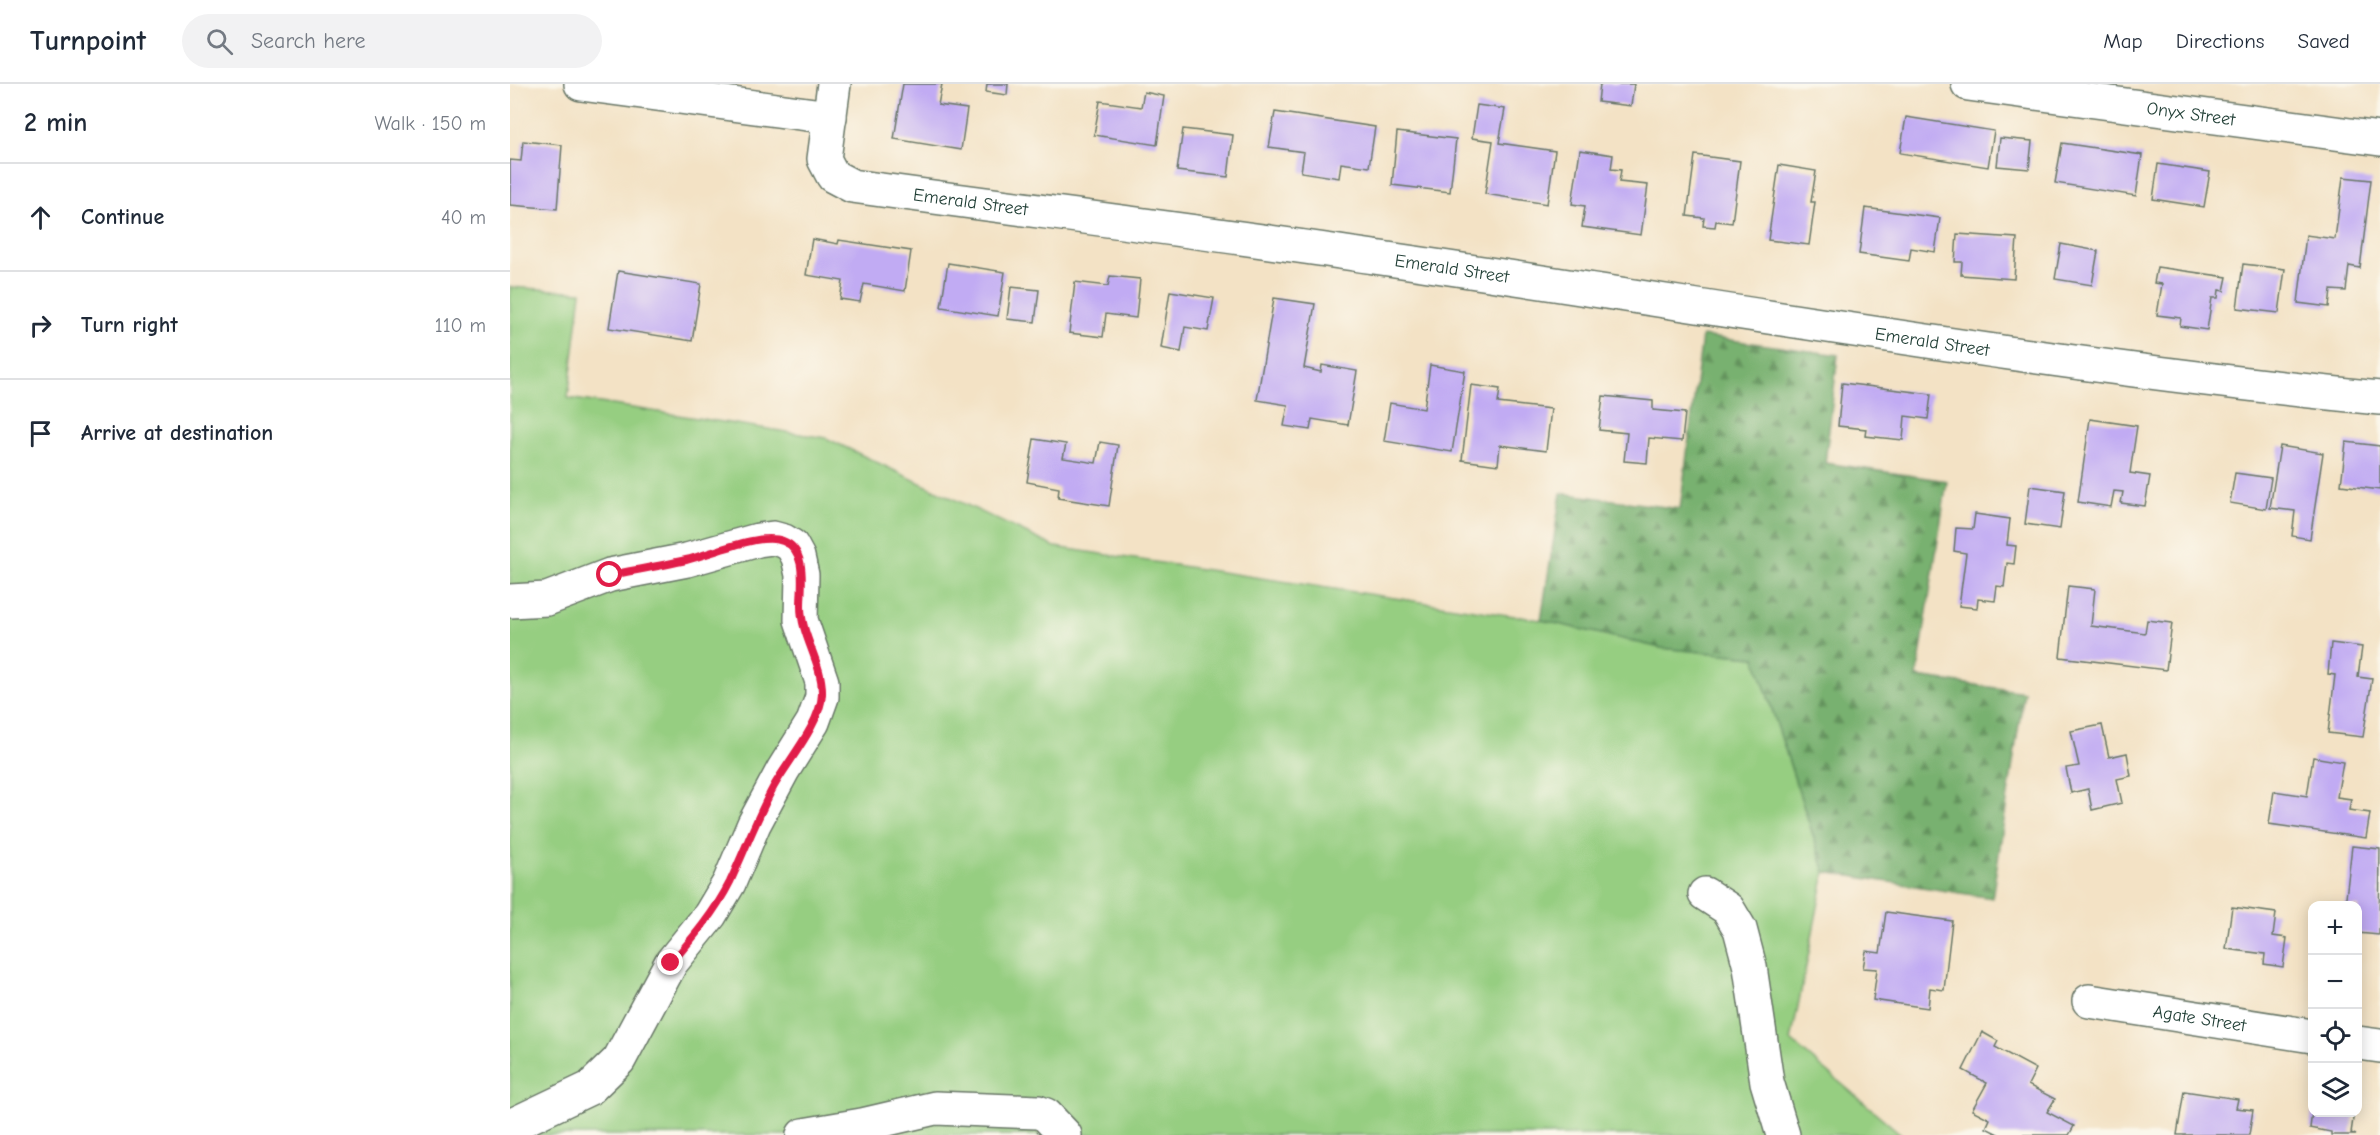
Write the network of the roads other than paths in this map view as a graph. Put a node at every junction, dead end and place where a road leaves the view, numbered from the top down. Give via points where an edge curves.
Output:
1 (581, 84) edge
2 (834, 84) edge
3 (1968, 84) edge
4 (830, 117) junction
5 (2380, 139) edge
6 (2380, 398) edge
7 (510, 601) edge
8 (1705, 894) dead end
9 (2089, 1001) dead end
10 (2308, 1035) edge
11 (2362, 1044) edge
12 (2380, 1046) edge
13 (510, 1126) edge
14 (803, 1135) edge
15 (1065, 1135) edge
16 (1783, 1135) edge

1 - 4 street
2 - 4 street, Emerald Street
3 - 5 street, Onyx Street
4 - 6 street, Emerald Street via 824,159 833,176 852,186 1376,257 2155,372
7 - 13 street via 547,599 610,575 773,538 792,546 798,557 802,575 801,620 822,682 822,697 813,722 754,824 729,883 710,915 671,963 619,1060 590,1088
8 - 16 street via 1728,909 1740,929 1750,967 1767,1082
9 - 10 street, Agate Street
11 - 12 street
14 - 15 street via 941,1108 1038,1112

